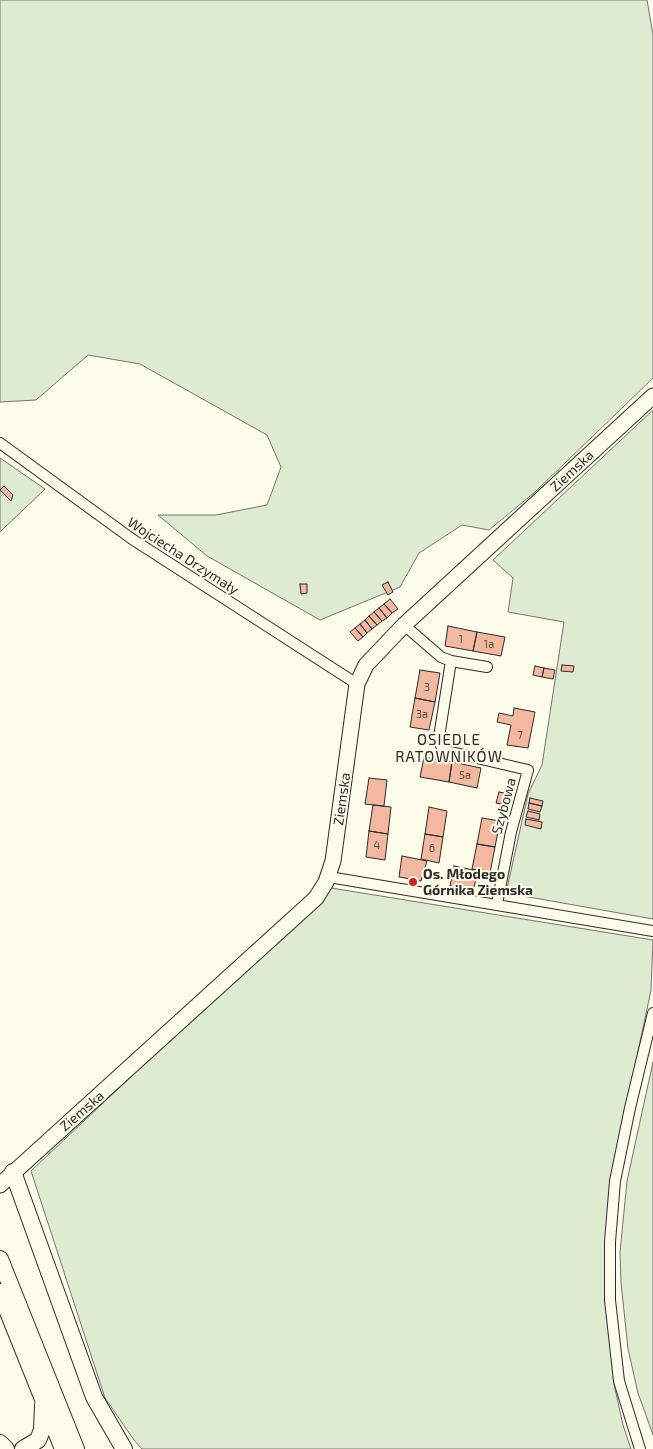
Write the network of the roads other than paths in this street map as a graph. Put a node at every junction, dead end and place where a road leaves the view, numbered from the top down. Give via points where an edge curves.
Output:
1 (653, 396) edge
2 (0, 443) edge
3 (404, 626) junction
4 (451, 661) junction
5 (487, 667) dead end
6 (358, 684) junction
7 (329, 877) junction
8 (497, 904) junction
9 (653, 931) edge
10 (653, 1013) edge
11 (13, 1172) junction
12 (0, 1185) edge
13 (0, 1259) edge
14 (0, 1292) edge
15 (42, 1398) junction
16 (0, 1443) edge
17 (5, 1449) edge
18 (10, 1449) edge
19 (23, 1449) edge
20 (63, 1449) edge
21 (76, 1449) edge
22 (124, 1449) edge
23 (640, 1449) edge

1 - 3 street, Ziemska
2 - 6 street, Wojciecha Drzymały via 124,534
3 - 4 street
3 - 6 street, Ziemska via 366,665
4 - 5 street
4 - 8 street, Szybowa via 439,737 441,746 447,751 528,770 510,832
6 - 7 street, Ziemska
7 - 8 street
7 - 11 street, Ziemska via 310,904
8 - 9 street
10 - 23 street via 615,1181 610,1242 610,1300 619,1382
11 - 12 street, Ziemska
11 - 22 main road via 94,1397
13 - 21 main road
14 - 15 main road
15 - 19 main road via 42,1430 38,1440
15 - 20 main road
16 - 17 main road
17 - 18 main road

